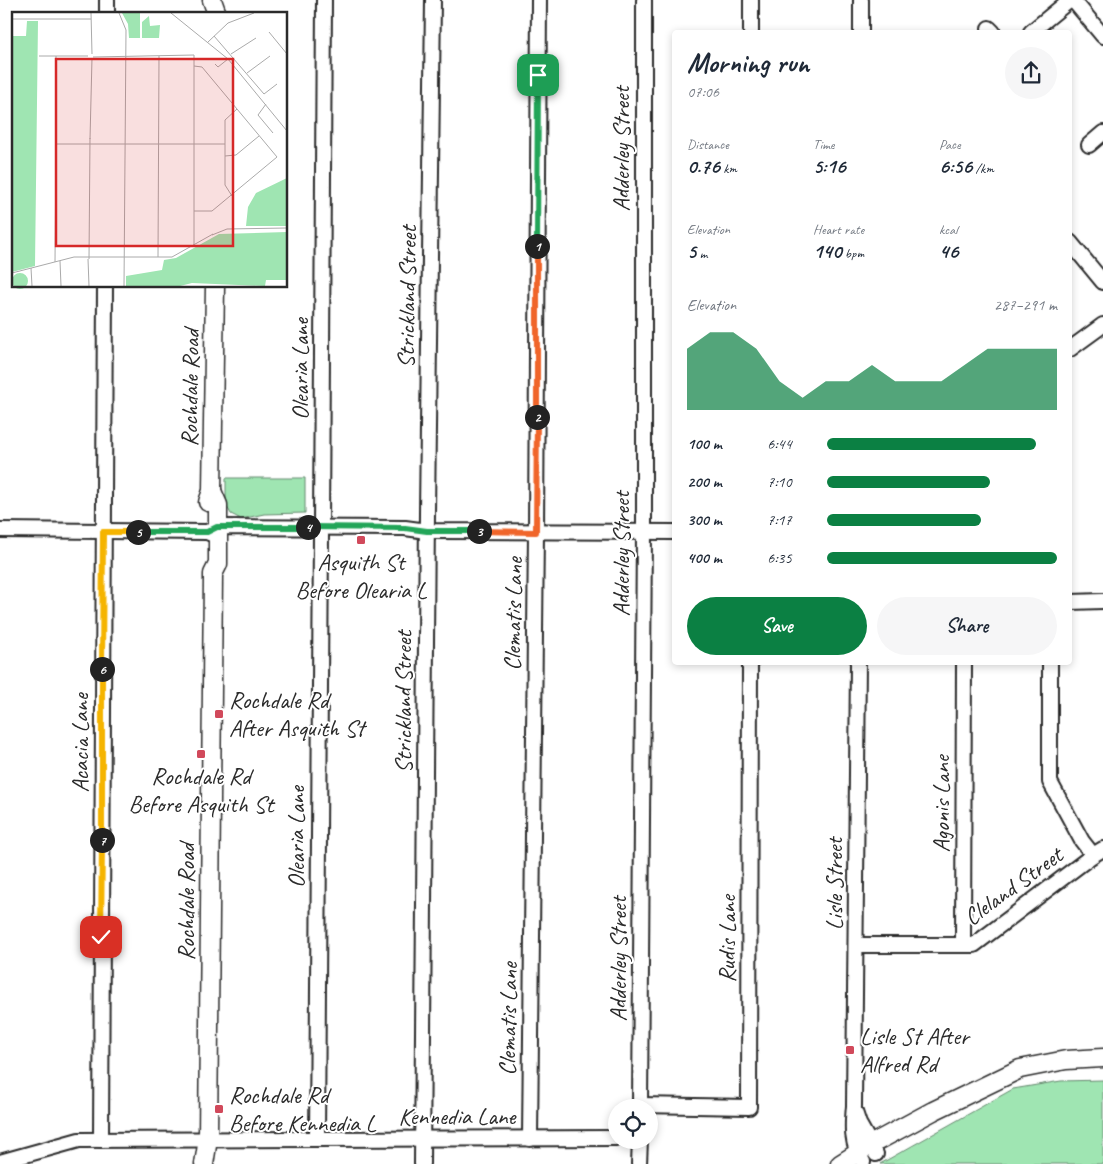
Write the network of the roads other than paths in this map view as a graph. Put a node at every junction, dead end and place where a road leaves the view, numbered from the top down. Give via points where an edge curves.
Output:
1 (212, 0) edge
2 (324, 0) edge
3 (433, 0) edge
4 (538, 0) edge
5 (644, 0) edge
6 (751, 0) edge
7 (861, 0) edge
8 (1071, 0) edge
9 (217, 12) edge
10 (751, 30) edge
11 (861, 30) edge
12 (1034, 30) edge
13 (1103, 36) edge
14 (1103, 133) edge
15 (1089, 145) dead end
16 (1072, 244) edge
17 (1103, 282) edge
18 (105, 288) edge
19 (215, 288) edge
20 (1103, 325) edge
21 (1072, 348) edge
22 (0, 530) edge
23 (427, 531) junction
24 (103, 532) junction
25 (214, 532) junction
26 (321, 532) junction
27 (536, 532) junction
28 (644, 532) junction
29 (672, 532) edge
30 (1103, 601) edge
31 (1072, 602) edge
32 (750, 665) edge
33 (858, 665) edge
34 (964, 665) edge
35 (1050, 665) edge
36 (1098, 852) edge
37 (856, 945) junction
38 (963, 945) junction
39 (1103, 1058) edge
40 (640, 1099) edge
41 (658, 1106) edge
42 (608, 1138) edge
43 (317, 1139) junction
44 (422, 1139) junction
45 (530, 1139) junction
46 (101, 1140) junction
47 (208, 1140) junction
48 (640, 1149) edge
49 (865, 1156) edge
50 (0, 1162) edge
51 (204, 1164) edge
52 (215, 1164) edge
53 (422, 1164) edge
54 (639, 1164) edge
55 (840, 1164) edge

1 - 9 main road
2 - 26 street, Olearia Lane
3 - 23 street, Strickland Street
4 - 27 street, Clematis Lane
5 - 28 street, Adderley Street
6 - 10 street
7 - 11 street
8 - 12 street
8 - 13 street
14 - 15 street
16 - 17 street
18 - 24 street, Acacia Lane
19 - 25 main road, Rochdale Road via 212,491 218,505
20 - 21 street
22 - 24 street
23 - 26 street via 404,536
23 - 27 street
23 - 44 street, Strickland Street
24 - 25 street
24 - 46 street, Acacia Lane
25 - 26 street
25 - 47 main road, Rochdale Road via 218,564 213,574
26 - 43 street, Olearia Lane
27 - 28 street
27 - 45 street, Clematis Lane
28 - 29 street
28 - 40 street, Adderley Street
30 - 31 street
32 - 41 street, Rudis Lane via 749,1107
33 - 37 street, Lisle Street
34 - 38 street, Agonis Lane
35 - 36 street via 1050,782 1082,841
36 - 38 street, Cleland Street via 974,945
37 - 38 street, Cleland Street
37 - 49 street, Lisle Street via 852,1128 854,1142
39 - 49 main road via 1066,1060 1020,1069 932,1111
42 - 45 street, Kennedia Lane
43 - 44 street, Kennedia Lane
43 - 47 street, Kennedia Lane
44 - 45 street, Kennedia Lane
44 - 53 street, Strickland Street
46 - 47 street, Kennedia Lane
46 - 50 street, Kennedia Lane via 79,1140
47 - 51 main road, Rochdale Road
47 - 52 main road, Rochdale Road
48 - 54 street
49 - 55 main road

